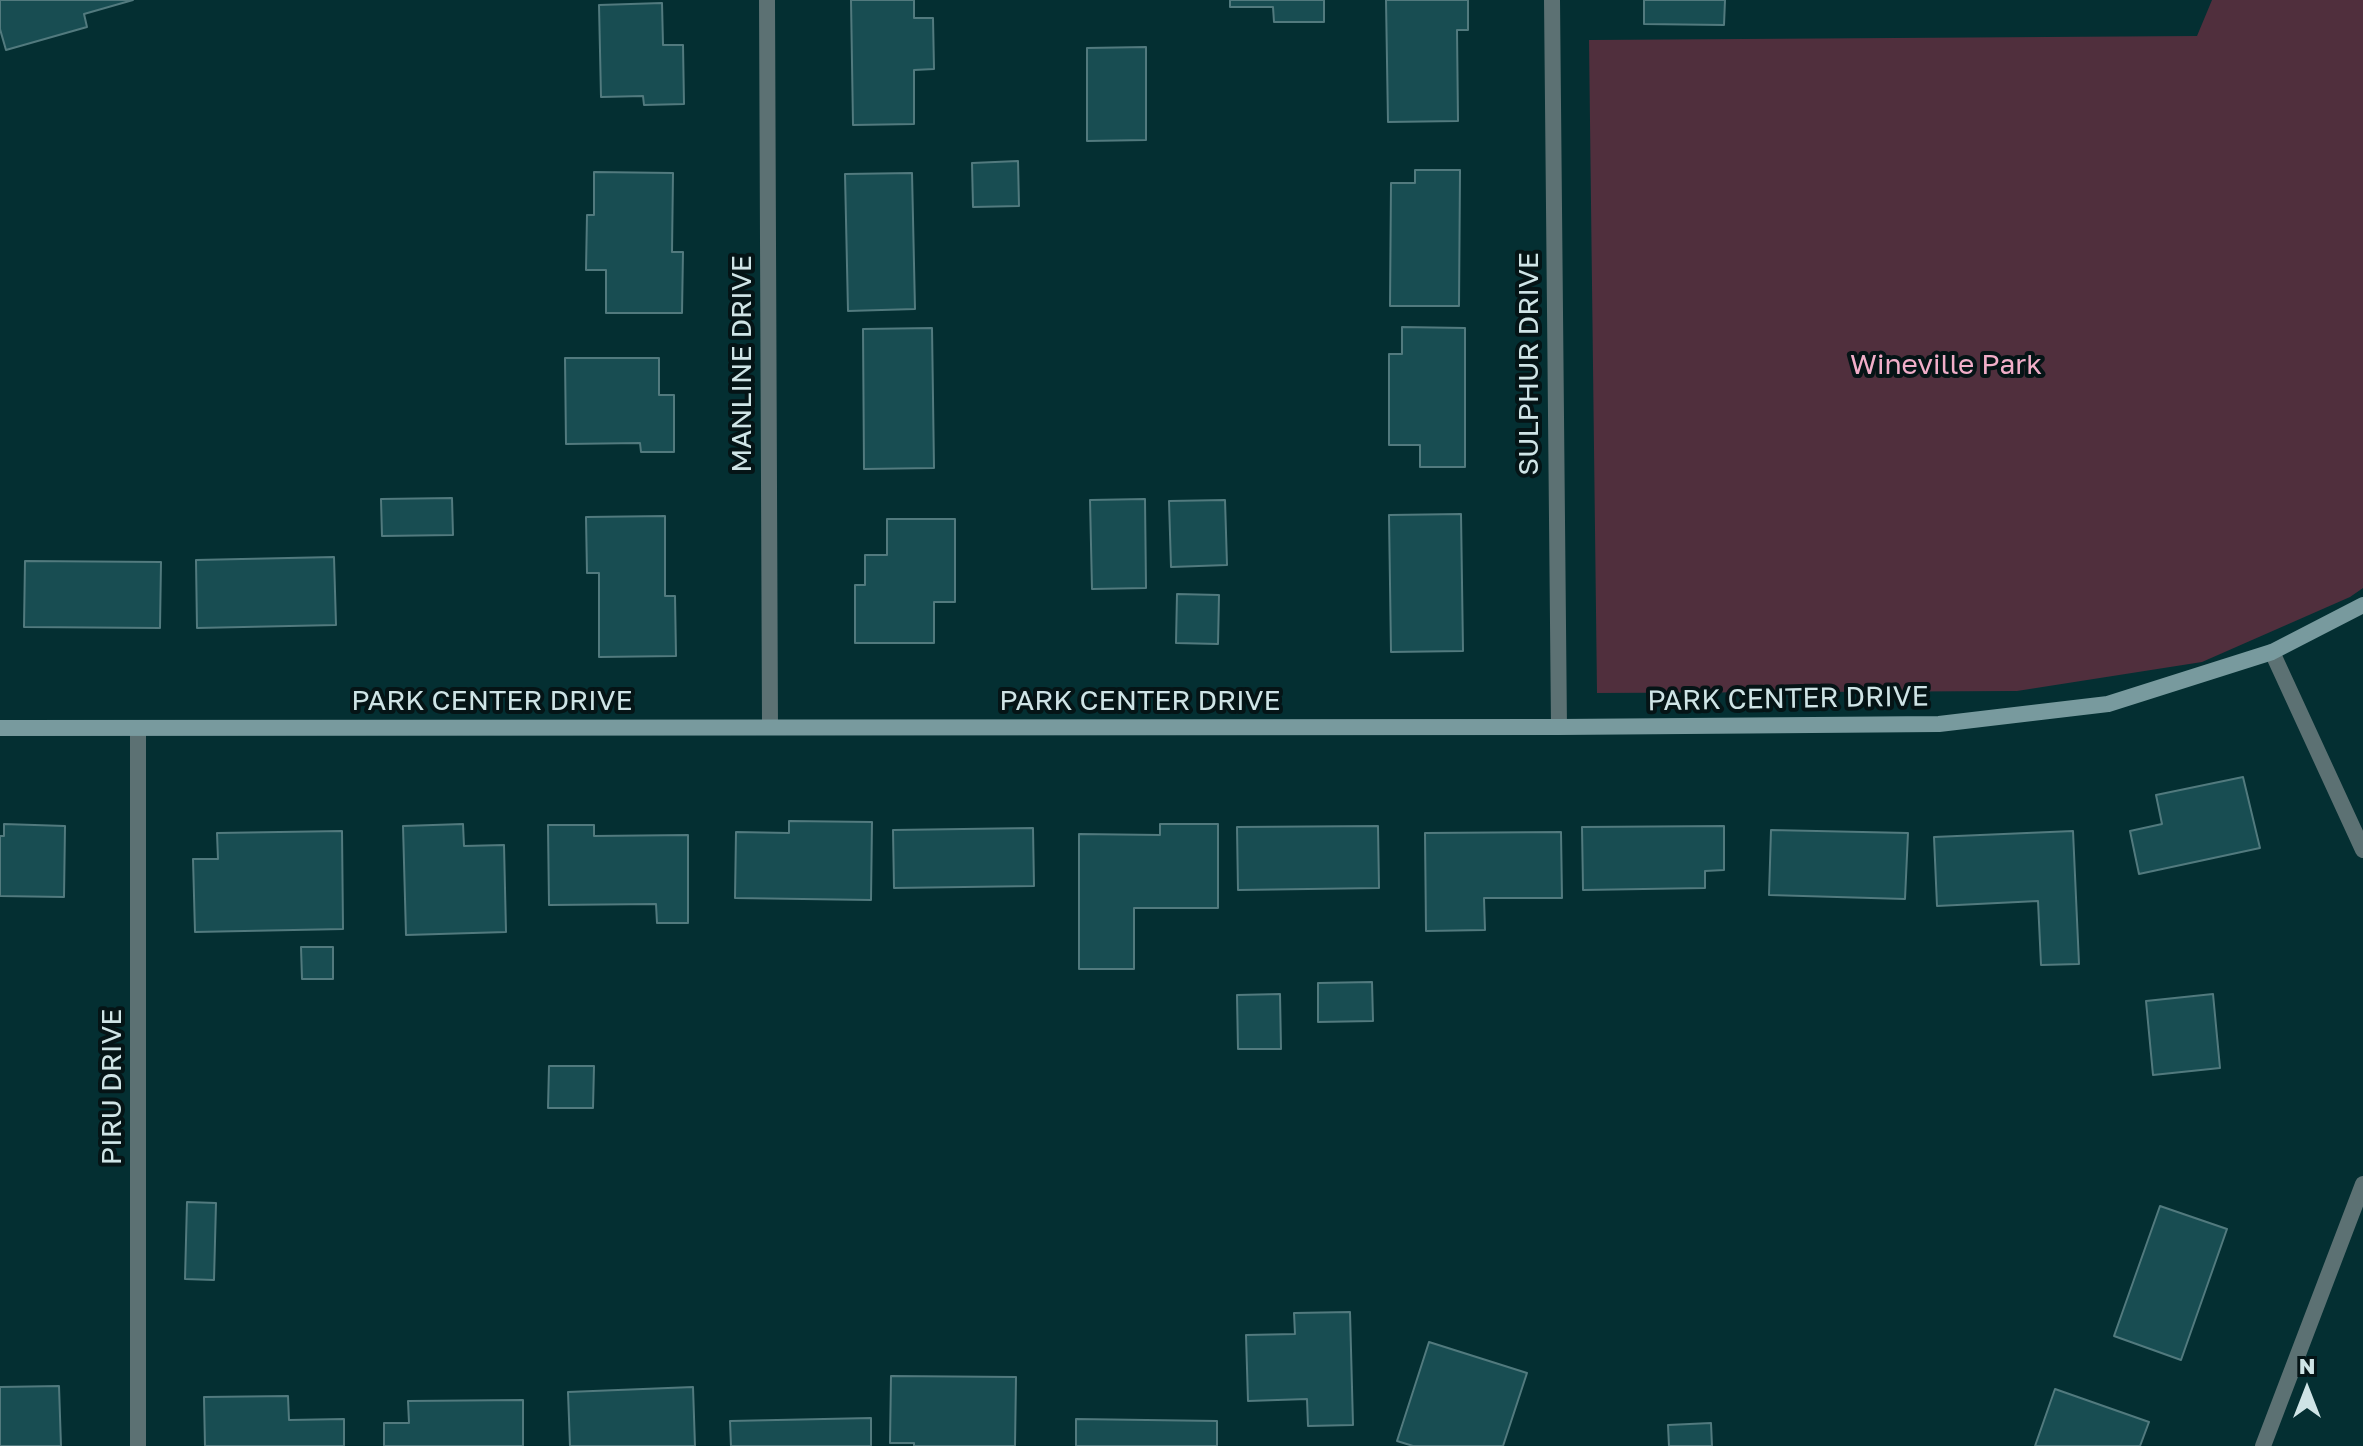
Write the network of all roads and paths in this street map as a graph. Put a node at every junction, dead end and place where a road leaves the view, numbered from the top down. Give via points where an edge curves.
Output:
1 (767, 0) edge
2 (1552, 0) edge
3 (2363, 605) edge
4 (2272, 652) junction
5 (770, 727) junction
6 (1559, 727) junction
7 (0, 728) edge
8 (138, 728) junction
9 (2363, 850) edge
10 (2363, 1184) edge
11 (138, 1446) edge
12 (2263, 1446) edge

1 - 5 street, MANLINE DRIVE
2 - 6 street, SULPHUR DRIVE
3 - 4 street, PARK CENTER DRIVE
4 - 6 street, PARK CENTER DRIVE via 2108,704 1939,724
4 - 9 street
5 - 6 street, PARK CENTER DRIVE
5 - 8 street, PARK CENTER DRIVE
7 - 8 street, PARK CENTER DRIVE
8 - 11 street, PIRU DRIVE
10 - 12 street

